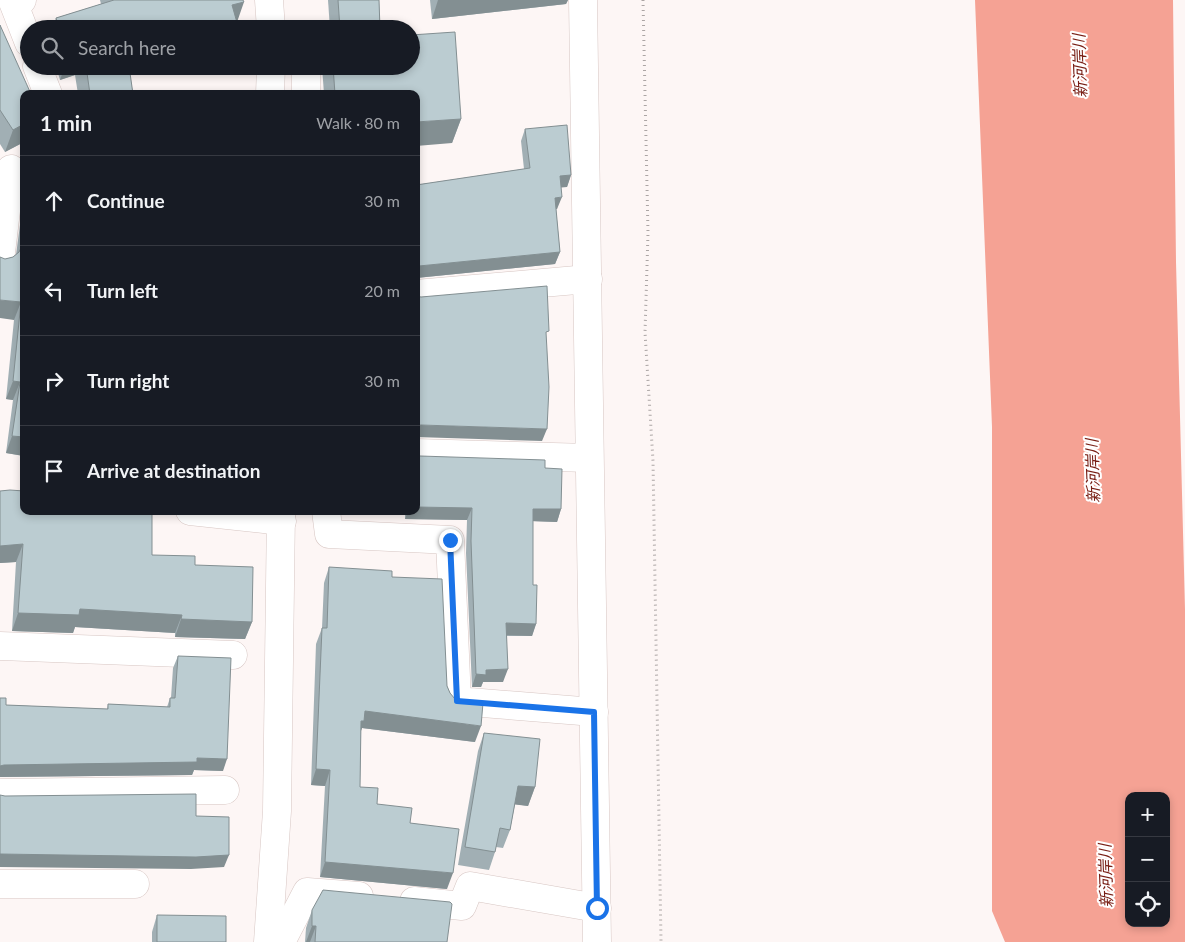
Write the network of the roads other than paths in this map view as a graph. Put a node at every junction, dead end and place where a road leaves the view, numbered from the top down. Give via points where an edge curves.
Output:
1 (22, 0) edge
2 (270, 0) edge
3 (583, 0) edge
4 (21, 20) edge
5 (271, 20) edge
6 (41, 75) edge
7 (271, 75) edge
8 (306, 75) edge
9 (47, 90) edge
10 (270, 90) edge
11 (306, 90) edge
12 (12, 169) edge
13 (0, 261) edge
14 (588, 279) junction
15 (420, 294) edge
16 (420, 453) edge
17 (589, 458) junction
18 (264, 515) edge
19 (327, 515) edge
20 (282, 516) edge
21 (0, 646) edge
22 (233, 655) dead end
23 (594, 712) junction
24 (225, 790) dead end
25 (0, 793) edge
26 (0, 884) edge
27 (135, 884) dead end
28 (597, 908) junction
29 (268, 942) edge
30 (281, 942) edge
31 (597, 942) edge

1 - 4 street via 14,2
2 - 5 street
3 - 14 street
6 - 9 street
7 - 10 street
8 - 11 street
12 - 13 street
14 - 15 street
14 - 17 street
16 - 17 street
17 - 23 street
18 - 20 street
19 - 23 street via 329,534 450,540 457,701
20 - 29 street via 277,811
21 - 22 street
23 - 28 street
24 - 25 street
26 - 27 street
28 - 30 street via 470,886 462,906 307,892
28 - 31 street

